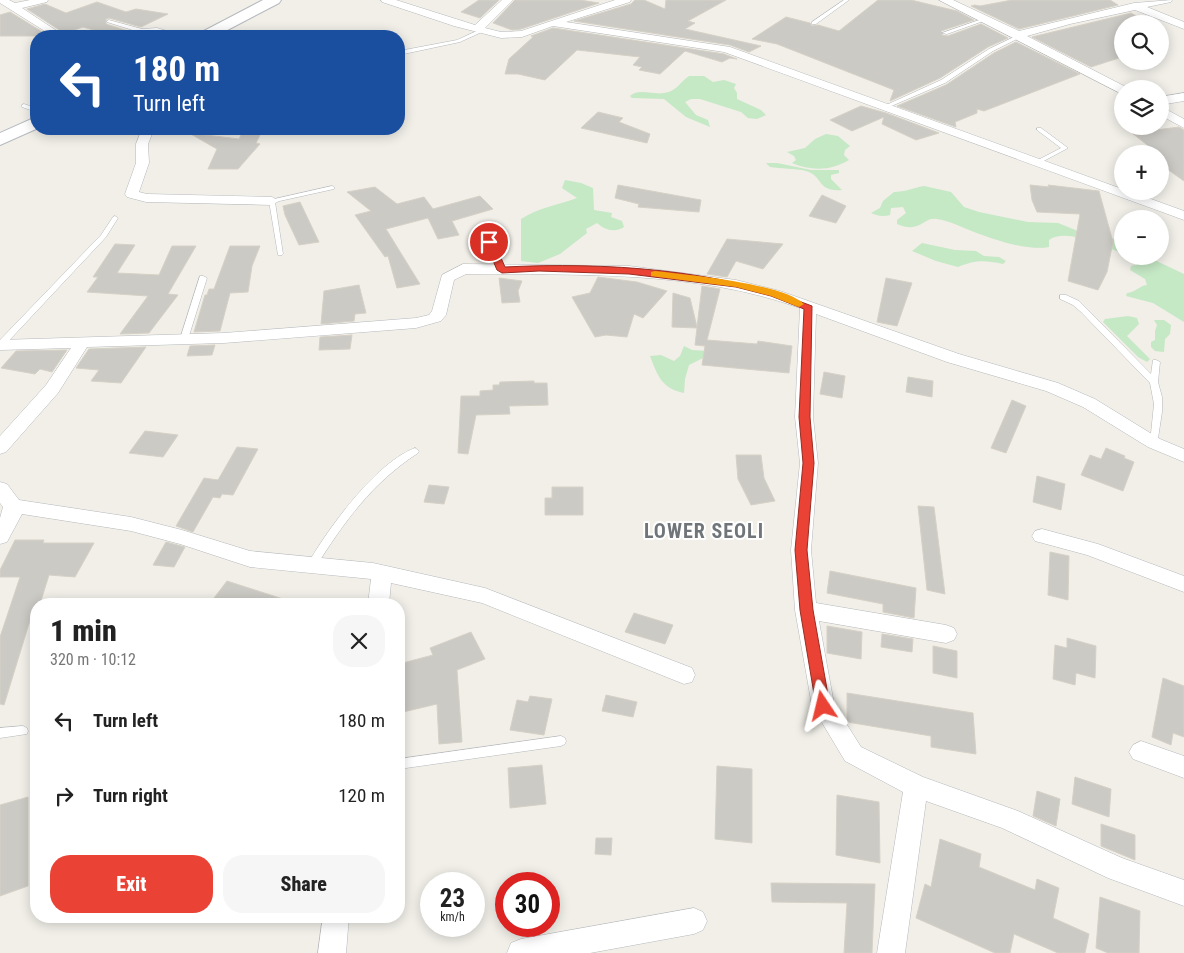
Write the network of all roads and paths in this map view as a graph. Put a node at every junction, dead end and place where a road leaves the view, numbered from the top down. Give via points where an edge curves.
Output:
1 (2, 0) edge
2 (43, 0) edge
3 (274, 0) edge
4 (386, 0) edge
5 (508, 0) edge
6 (626, 0) edge
7 (847, 0) edge
8 (944, 0) edge
9 (1122, 0) edge
10 (1167, 0) edge
11 (13, 7) junction
12 (1136, 7) junction
13 (987, 19) junction
14 (109, 21) dead end
15 (552, 23) junction
16 (814, 23) dead end
17 (1184, 26) edge
18 (49, 30) edge
19 (139, 30) edge
20 (216, 30) edge
21 (479, 30) junction
22 (945, 34) dead end
23 (1017, 36) junction
24 (405, 52) edge
25 (1114, 86) edge
26 (1184, 97) edge
27 (1169, 100) edge
28 (24, 106) dead end
29 (887, 106) junction
30 (30, 108) edge
31 (1169, 115) edge
32 (1184, 124) edge
33 (30, 125) edge
34 (1039, 129) dead end
35 (146, 135) edge
36 (0, 140) edge
37 (1038, 162) junction
38 (332, 188) dead end
39 (272, 201) junction
40 (1184, 216) edge
41 (115, 218) dead end
42 (482, 227) dead end
43 (280, 254) dead end
44 (502, 270) junction
45 (203, 278) dead end
46 (1063, 297) dead end
47 (808, 308) junction
48 (184, 339) junction
49 (82, 343) junction
50 (0, 345) edge
51 (1156, 362) dead end
52 (1154, 382) junction
53 (1154, 443) junction
54 (0, 448) edge
55 (416, 451) dead end
56 (1184, 456) edge
57 (0, 489) edge
58 (13, 506) junction
59 (1042, 536) dead end
60 (0, 537) edge
61 (312, 565) junction
62 (382, 573) junction
63 (1184, 584) edge
64 (379, 598) edge
65 (806, 610) junction
66 (946, 634) dead end
67 (684, 675) dead end
68 (23, 731) dead end
69 (0, 734) edge
70 (561, 741) dead end
71 (1141, 752) dead end
72 (405, 763) edge
73 (1184, 767) edge
74 (916, 786) junction
75 (1184, 893) edge
76 (694, 921) dead end
77 (335, 923) edge
78 (332, 953) edge
79 (521, 953) edge
80 (891, 953) edge

1 - 11 street
2 - 11 street
3 - 20 main road
4 - 21 street
5 - 21 street
6 - 15 street
7 - 16 lane
8 - 13 street
9 - 12 street
10 - 12 street
11 - 18 street
12 - 17 street
12 - 23 street
13 - 22 lane
13 - 23 street
14 - 19 lane
15 - 21 street via 510,36
15 - 29 street via 726,49
21 - 24 lane via 458,41
23 - 25 street
23 - 29 lane via 997,45 925,91
26 - 27 street
28 - 30 lane
29 - 37 street
31 - 32 street
33 - 36 main road
34 - 37 lane via 1065,148
35 - 39 street via 142,144 146,154 132,194 146,198
37 - 40 street
38 - 39 lane
39 - 43 lane
41 - 50 lane via 104,236
42 - 44 lane
44 - 47 street via 629,271 736,284 775,294
44 - 48 street via 463,269 447,278 440,312 435,318 416,323
45 - 48 lane
46 - 52 lane via 1084,310
47 - 53 street via 954,358 1052,387 1089,403
47 - 65 street via 804,417 809,463 801,550
48 - 49 street
49 - 50 street
49 - 54 street via 52,389
51 - 52 lane
52 - 53 lane via 1158,404
53 - 56 street
55 - 61 lane via 376,479 332,533
57 - 58 street
58 - 60 street
58 - 61 street via 132,524 250,559
59 - 63 street via 1091,549
61 - 62 street
62 - 64 street
62 - 67 street via 484,596
65 - 66 street
65 - 74 street via 823,706 853,754
68 - 69 lane
70 - 72 lane
71 - 73 street
74 - 75 street via 1009,819 1117,869
74 - 80 street
76 - 79 street
77 - 78 street

